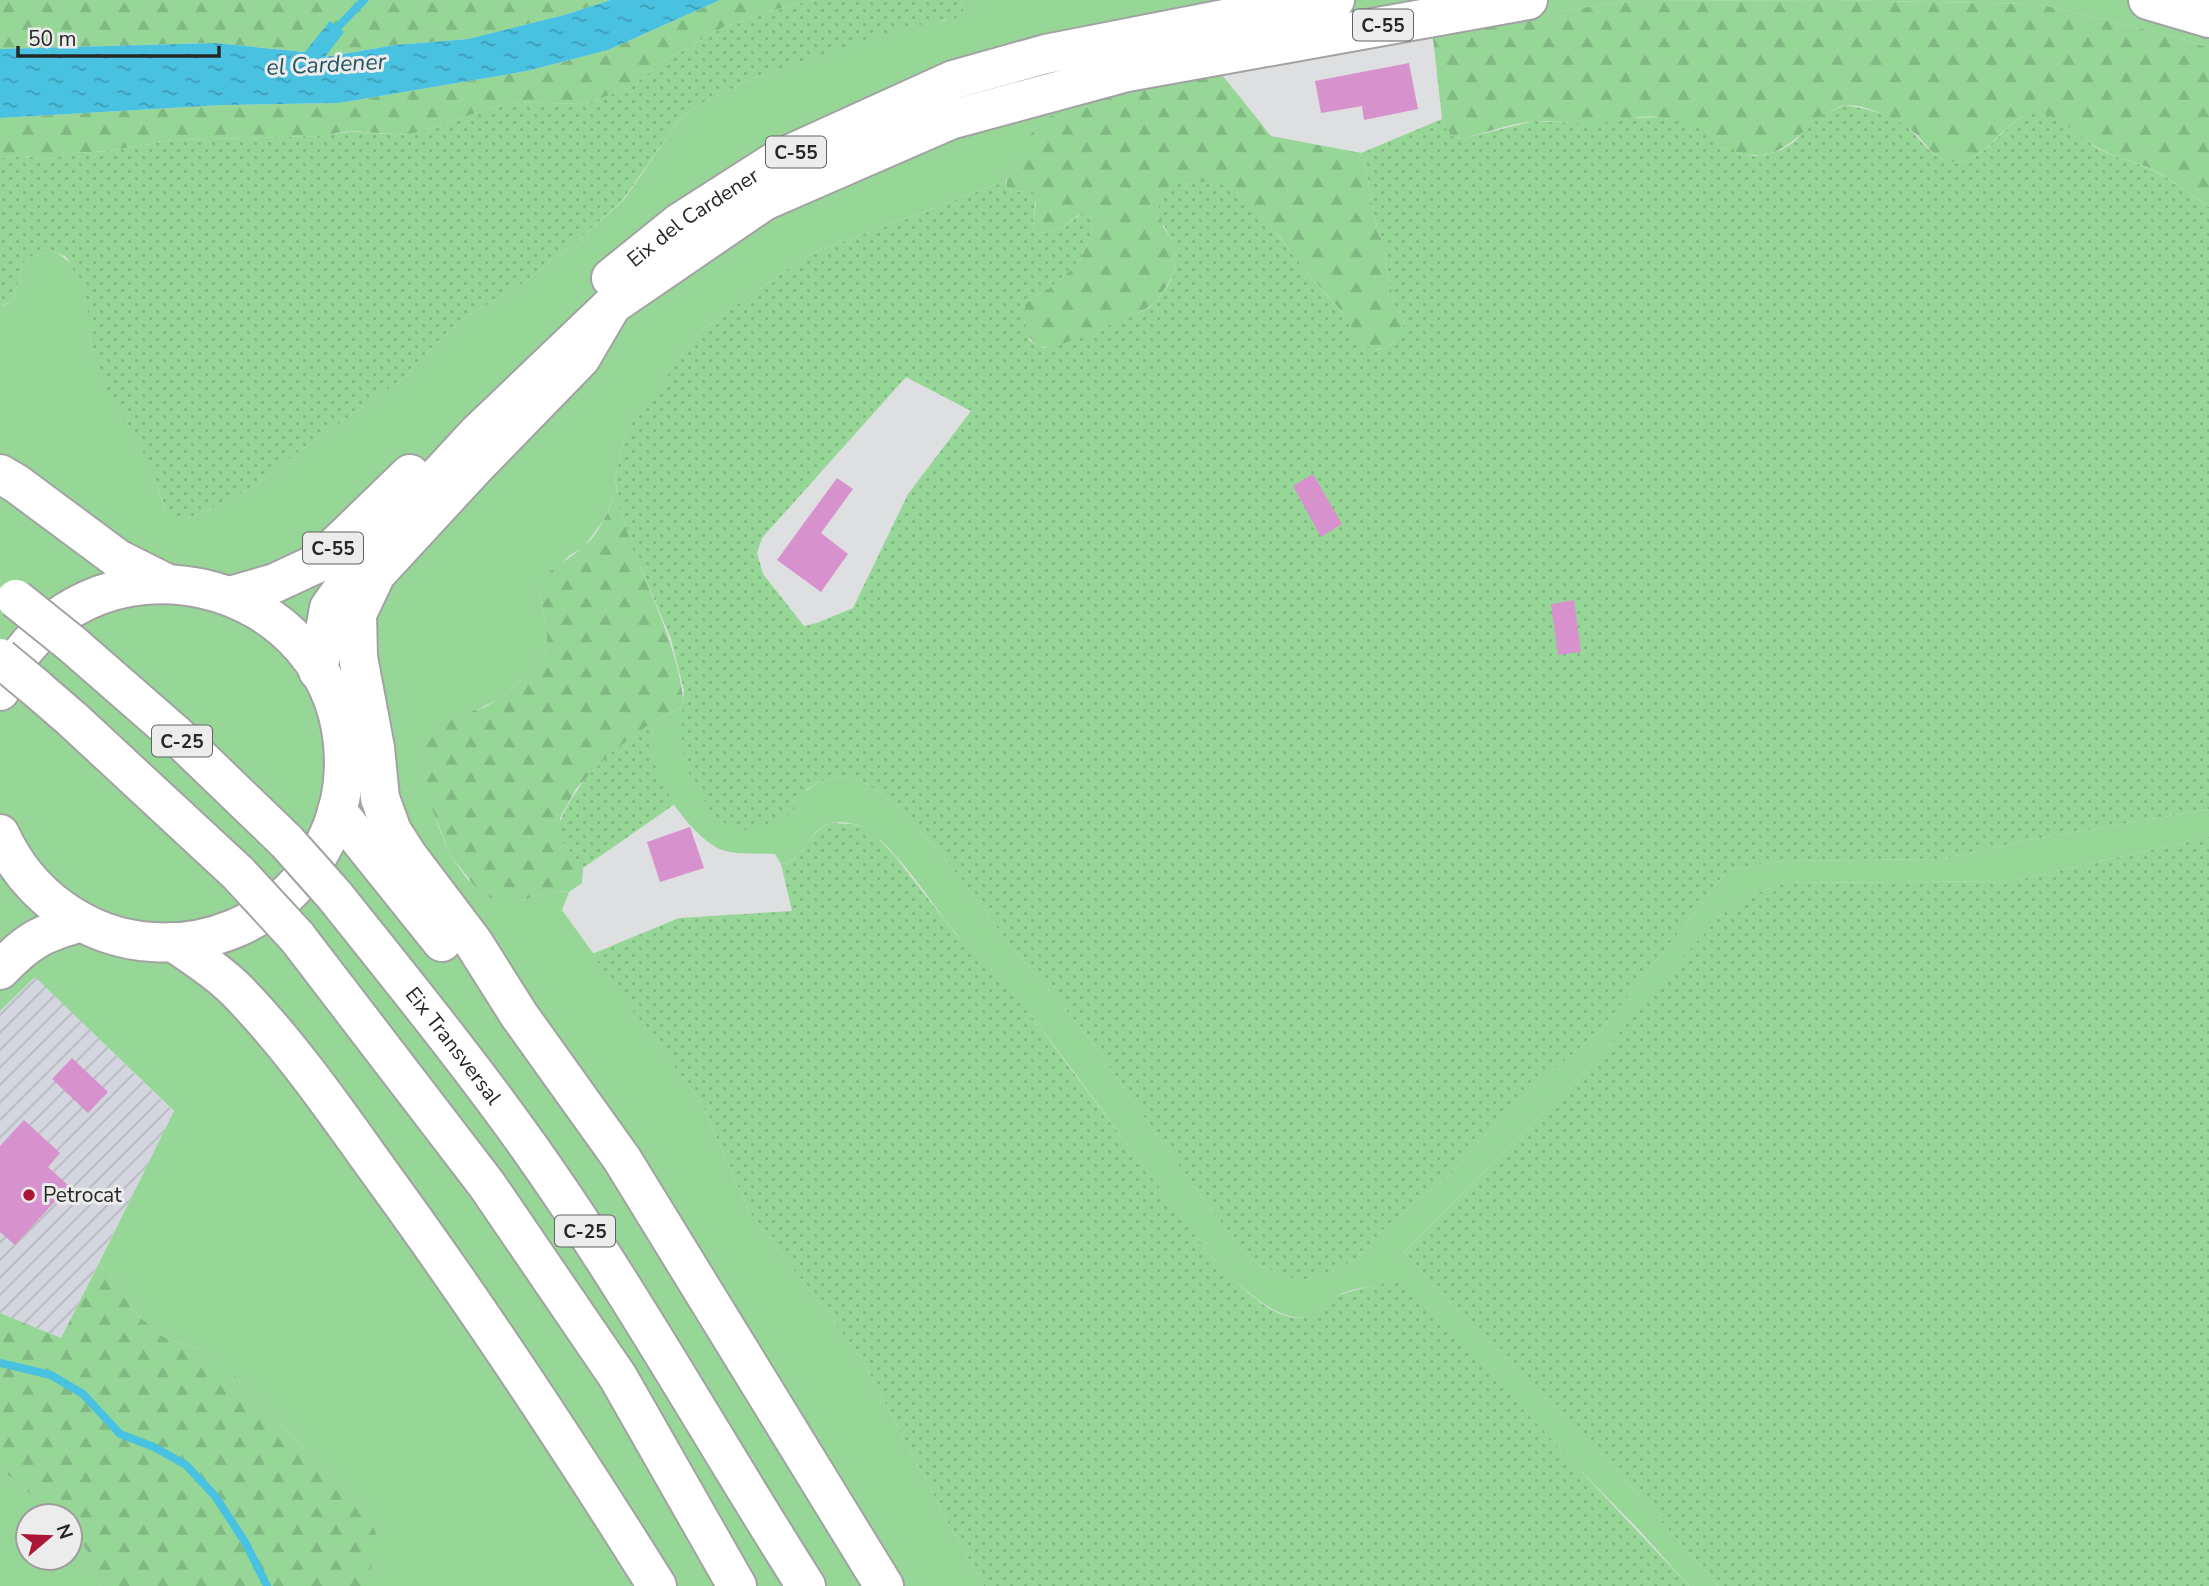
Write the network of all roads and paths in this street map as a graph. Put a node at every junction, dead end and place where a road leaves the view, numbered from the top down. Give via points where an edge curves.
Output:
1 (1335, 0) edge
2 (1434, 0) edge
3 (1528, 0) edge
4 (2148, 0) edge
5 (2209, 18) edge
6 (1238, 51) junction
7 (612, 305) junction
8 (0, 474) edge
9 (166, 583) junction
10 (8, 594) edge
11 (230, 596) junction
12 (0, 658) edge
13 (318, 671) junction
14 (17, 689) edge
15 (337, 811) junction
16 (1, 848) edge
17 (82, 922) junction
18 (173, 942) junction
19 (0, 970) edge
20 (519, 1015) junction
21 (712, 1303) junction
22 (571, 1449) junction
23 (657, 1586) edge
24 (677, 1586) edge
25 (737, 1586) edge
26 (806, 1586) edge
27 (865, 1586) edge
28 (884, 1586) edge

1 - 11 main road, Eix del Cardener / C-55 via 1046,54 953,80 779,159 679,223 605,282 318,562 275,583
2 - 6 main road, Eix del Cardener / C-55 via 1318,20
3 - 6 main road, Eix del Cardener / C-55
4 - 5 main road
6 - 7 main road, Eix del Cardener / C-55 via 1127,72 950,120 764,201
7 - 13 main road, Eix del Cardener / C-55 via 478,433 349,580 328,608
7 - 20 main road via 582,358 376,574 357,614 358,657 380,798 391,831 473,942
8 - 9 main road via 118,559
9 - 11 main road via 205,587
9 - 14 main road via 114,590 66,612 27,648
10 - 26 main road, Eix Transversal / C-25, bridge via 72,643 174,733 287,842 335,896 530,1148 618,1281
11 - 13 main road via 273,620 295,639
12 - 14 main road, C-25, bridge
13 - 15 main road via 335,707 343,746
14 - 25 main road, C-25, bridge via 72,719 239,873 297,937 486,1185 618,1377
15 - 18 main road via 316,860 272,907 226,932
15 - 20 main road via 464,969
16 - 17 main road via 37,889
17 - 18 main road via 131,940
17 - 19 main road via 49,931 22,947
18 - 22 main road via 211,967 243,997 308,1073
20 - 21 main road via 622,1159
21 - 27 main road
21 - 28 main road
22 - 23 main road
22 - 24 main road

